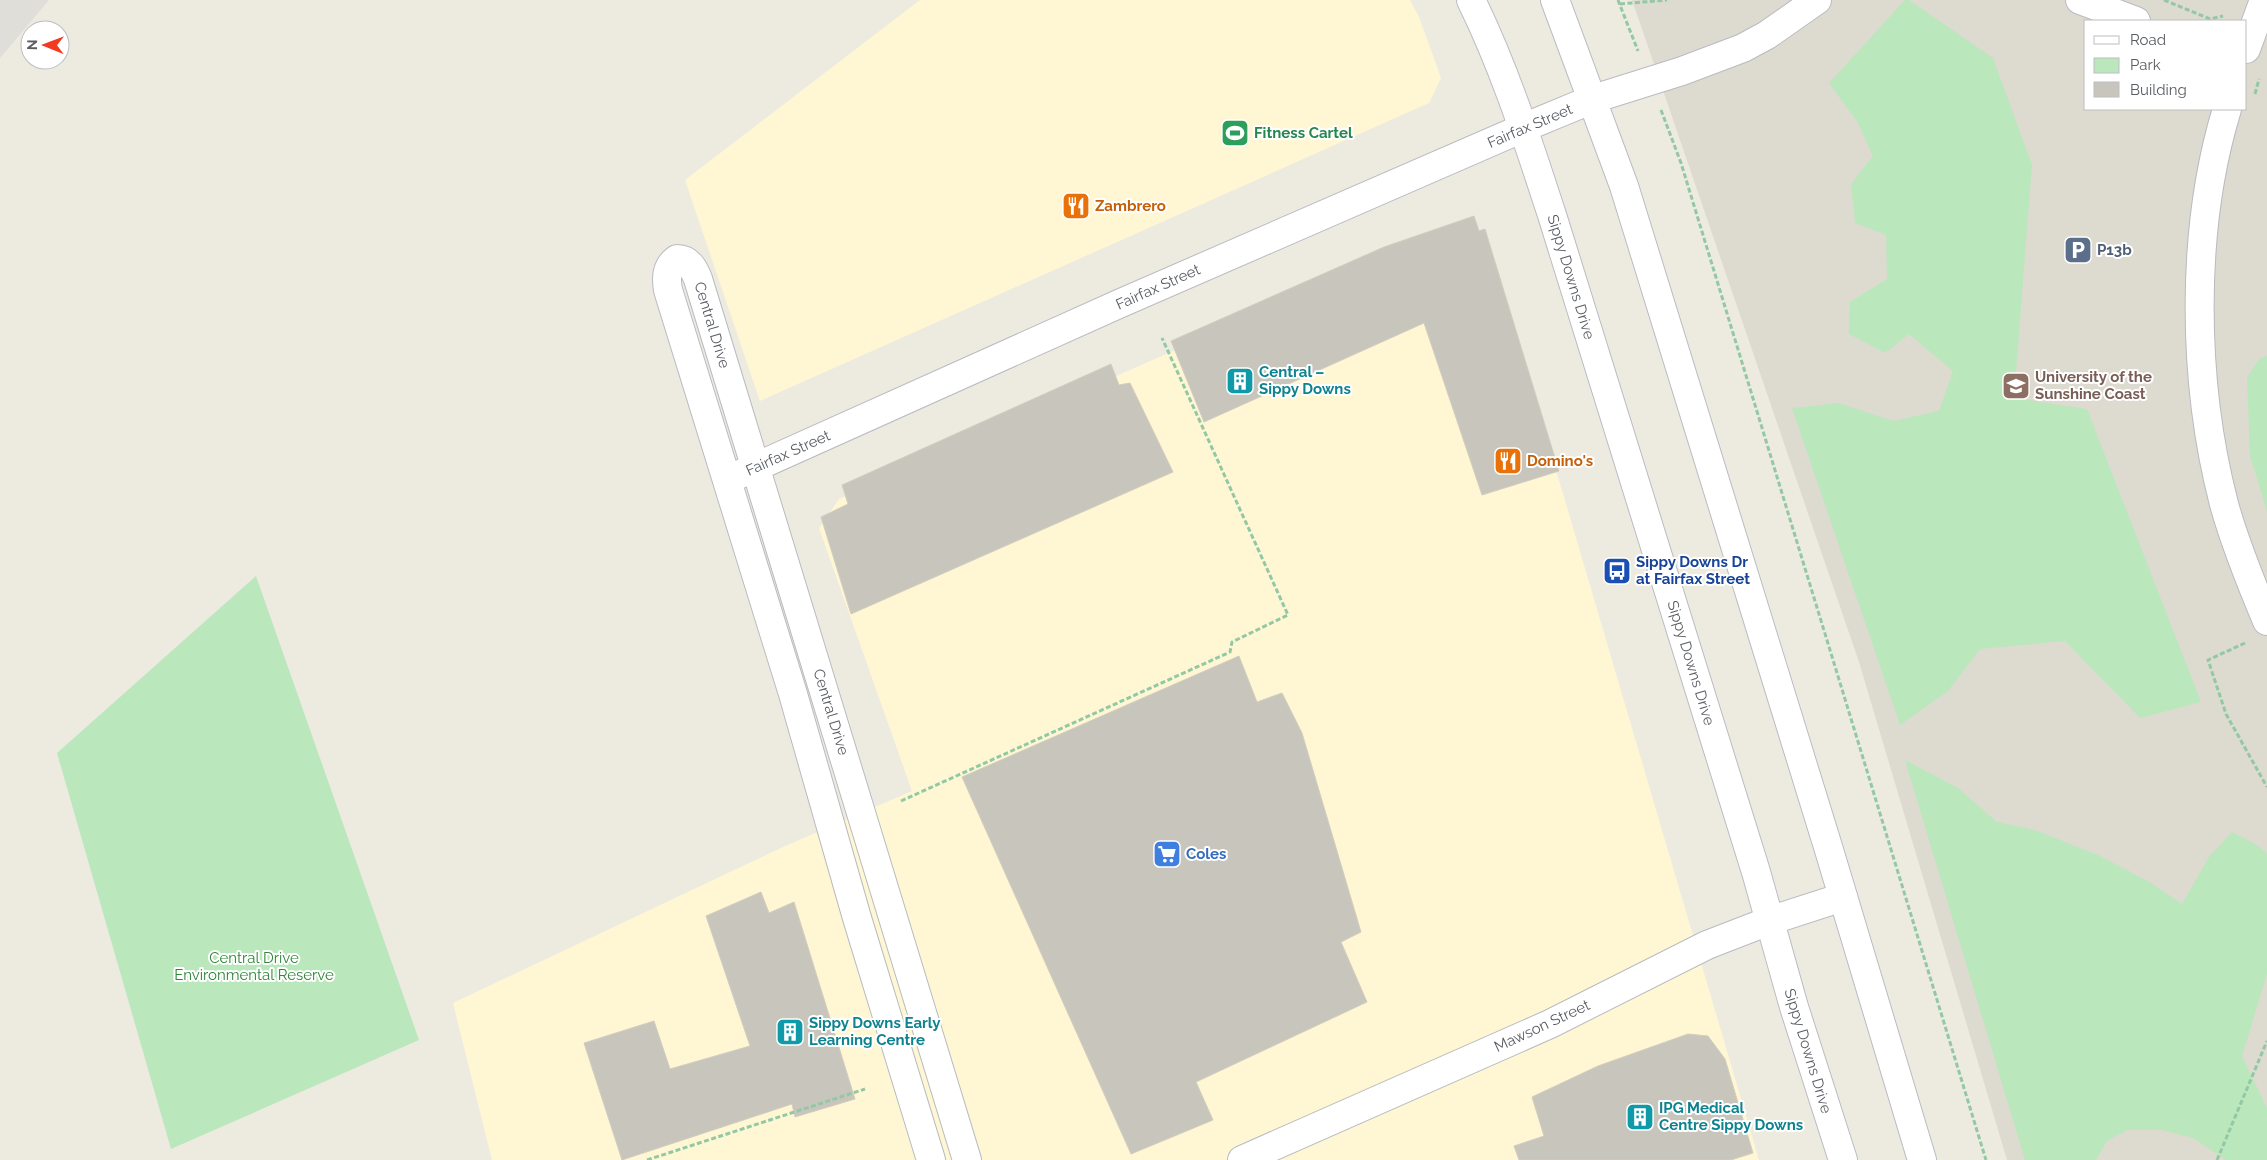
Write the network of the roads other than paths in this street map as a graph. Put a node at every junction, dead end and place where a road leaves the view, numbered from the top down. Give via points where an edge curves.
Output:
1 (1471, 0) edge
2 (1555, 0) edge
3 (1817, 0) edge
4 (2080, 0) edge
5 (2264, 0) edge
6 (2133, 20) edge
7 (2247, 46) edge
8 (1593, 99) junction
9 (2227, 110) edge
10 (1524, 128) junction
11 (755, 468) junction
12 (726, 480) junction
13 (2258, 631) edge
14 (1843, 897) junction
15 (1769, 921) junction
16 (931, 1160) edge
17 (967, 1160) edge
18 (1242, 1160) edge
19 (1842, 1160) edge
20 (1922, 1160) edge

1 - 10 street, Sippy Downs Drive via 1490,39
2 - 8 street
3 - 8 street, Fairfax Street via 1743,48
4 - 6 street
5 - 7 street
8 - 10 street, Fairfax Street
8 - 14 street via 1624,186
9 - 13 street via 2215,154 2203,224 2200,287 2206,399 2214,461
10 - 11 street, Fairfax Street via 1121,303
10 - 15 street, Sippy Downs Drive
11 - 12 street, Fairfax Street
11 - 12 street, Central Drive via 694,268 683,259 677,260 668,269 668,290
11 - 17 street, Central Drive
12 - 16 street, Central Drive
14 - 15 street, Mawson Street
14 - 20 street
15 - 18 street, Mawson Street via 1707,945 1550,1024
15 - 19 street, Sippy Downs Drive

